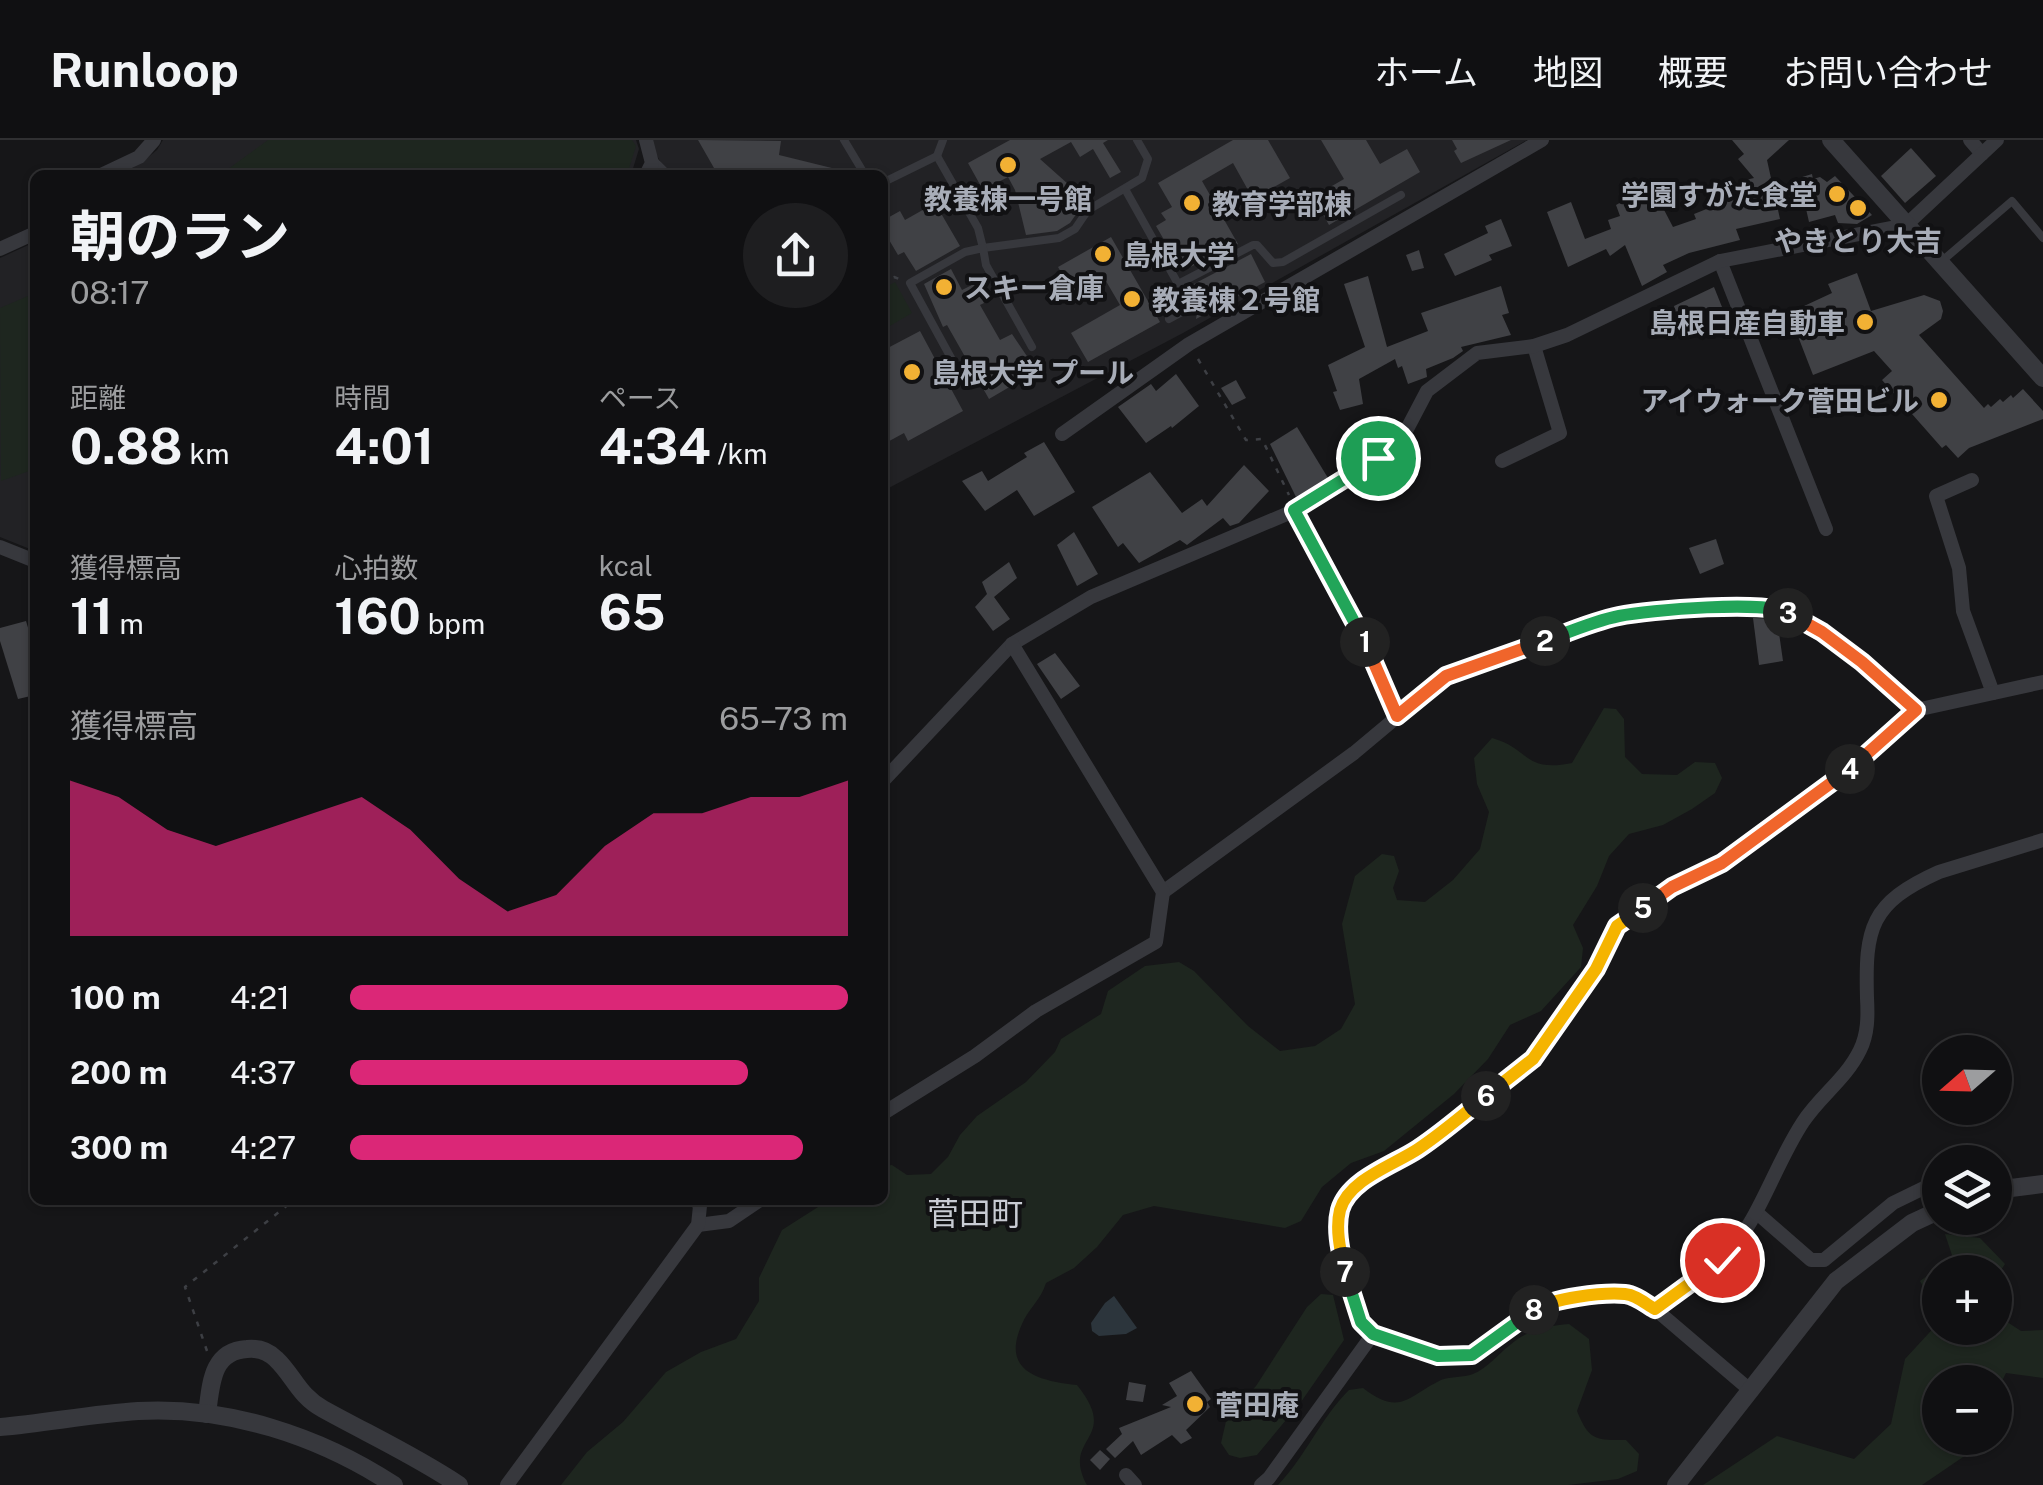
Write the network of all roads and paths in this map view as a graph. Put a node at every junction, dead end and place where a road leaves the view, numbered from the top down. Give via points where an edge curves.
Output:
1 (154, 140) edge
2 (646, 140) edge
3 (844, 140) edge
4 (942, 140) edge
5 (1137, 140) edge
6 (1542, 140) edge
7 (1832, 140) edge
8 (1970, 140) edge
9 (1997, 140) edge
10 (1982, 154) junction
11 (937, 156) junction
12 (649, 169) edge
13 (111, 170) edge
14 (862, 170) edge
15 (888, 180) edge
16 (1125, 189) junction
17 (1401, 195) dead end
18 (1906, 225) junction
19 (30, 234) edge
20 (2043, 238) edge
21 (982, 248) junction
22 (0, 249) edge
23 (1720, 261) junction
24 (1940, 262) junction
25 (888, 280) edge
26 (910, 283) junction
27 (1178, 284) junction
28 (1169, 319) dead end
29 (1189, 344) junction
30 (1534, 346) junction
31 (1032, 347) dead end
32 (962, 378) dead end
33 (2043, 378) edge
34 (1062, 434) dead end
35 (1502, 461) dead end
36 (1972, 480) dead end
37 (1294, 510) junction
38 (1826, 529) dead end
39 (0, 547) edge
40 (30, 559) edge
41 (1012, 644) junction
42 (2042, 685) edge
43 (1994, 693) junction
44 (1916, 710) junction
45 (1397, 716) junction
46 (888, 776) edge
47 (2043, 840) edge
48 (1163, 892) junction
49 (888, 1110) edge
50 (2043, 1184) edge
51 (2012, 1188) edge
52 (1922, 1189) edge
53 (288, 1205) edge
54 (699, 1205) edge
55 (753, 1205) edge
56 (1757, 1213) junction
57 (1922, 1218) edge
58 (698, 1225) junction
59 (1655, 1309) junction
60 (1373, 1334) junction
61 (208, 1353) dead end
62 (1750, 1390) junction
63 (207, 1414) junction
64 (0, 1428) edge
65 (394, 1485) edge
66 (459, 1485) edge
67 (508, 1485) edge
68 (1261, 1485) edge
69 (1676, 1485) edge

1 - 13 street
2 - 12 street
3 - 14 lane
4 - 11 lane
5 - 16 lane via 1147,168
6 - 29 street
7 - 18 street
8 - 10 street
9 - 10 street
10 - 18 street
11 - 15 lane
11 - 21 lane via 978,228
16 - 21 lane via 1088,210 1059,238
16 - 27 lane
17 - 27 lane via 1283,262 1274,263 1253,245
18 - 23 street
18 - 24 street
19 - 22 street
20 - 24 lane via 2012,201
21 - 26 lane
21 - 31 lane
23 - 30 street
23 - 38 street
24 - 33 street
25 - 26 path
26 - 32 lane
27 - 28 lane via 1191,307
29 - 34 street
29 - 37 path via 1246,440 1262,439
30 - 35 street via 1560,434
30 - 37 street via 1477,353 1427,391 1406,431 1378,458
36 - 43 street via 1936,496 1959,568 1963,611
37 - 41 street via 1091,597
37 - 45 street via 1360,627
39 - 40 street
41 - 46 street
41 - 48 street
42 - 43 street
43 - 44 street
44 - 45 street via 1822,632 1783,609 1756,606 1618,616 1446,676
44 - 60 street via 1869,755 1722,863 1672,887 1617,926 1596,969 1533,1059 1350,1193 1340,1207 1342,1255 1361,1322
45 - 48 street
47 - 56 street via 1923,879 1874,921 1862,1046 1848,1072 1806,1117
48 - 49 street via 1156,942 1036,1011
50 - 51 street
52 - 56 street via 1893,1203 1824,1260 1811,1260
53 - 61 path via 185,1287
54 - 58 street
55 - 58 street via 729,1222
56 - 59 street via 1722,1260
57 - 62 street via 1836,1281
58 - 67 street
59 - 60 street via 1629,1294 1540,1306 1472,1355 1456,1357
59 - 62 street
60 - 68 street
62 - 69 street
63 - 64 street via 139,1411
63 - 65 street via 311,1441
63 - 66 street via 220,1360 258,1349 277,1360 307,1399

